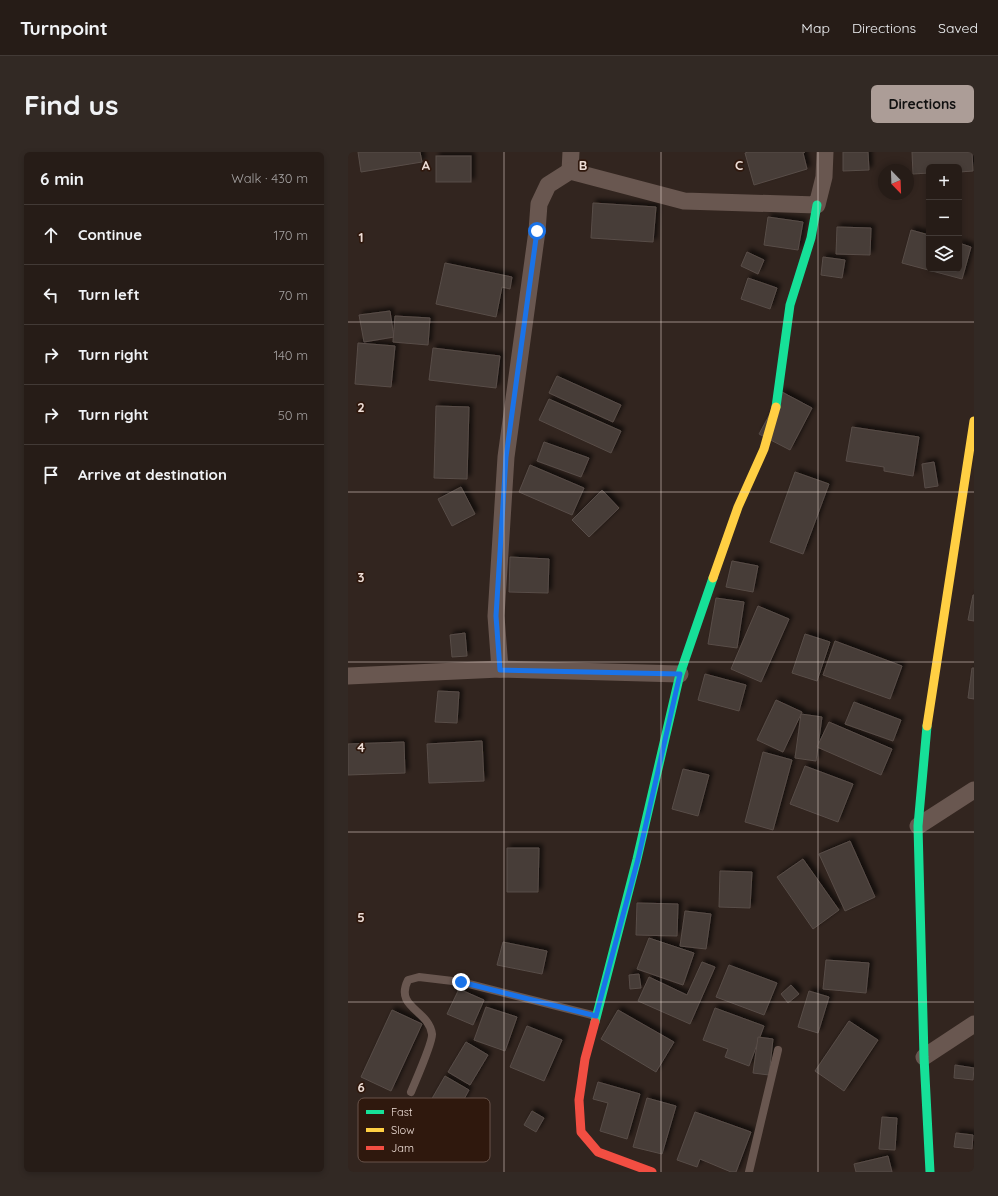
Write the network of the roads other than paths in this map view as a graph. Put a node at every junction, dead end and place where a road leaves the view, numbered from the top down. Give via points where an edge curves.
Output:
1 (571, 152) edge
2 (824, 152) edge
3 (570, 171) junction
4 (817, 205) junction
5 (974, 421) edge
6 (500, 670) junction
7 (680, 674) junction
8 (348, 676) edge
9 (974, 790) edge
10 (918, 826) junction
11 (596, 1016) junction
12 (974, 1024) edge
13 (778, 1050) dead end
14 (924, 1057) junction
15 (411, 1092) dead end
16 (652, 1172) edge
17 (748, 1172) edge
18 (930, 1172) edge

1 - 3 street
2 - 4 street via 824,177
3 - 4 street via 684,201
3 - 6 street via 548,185 538,204 537,231 506,457 496,616
4 - 7 street via 811,238 790,305 777,404 764,449 738,507
5 - 10 street via 925,740
6 - 7 street
6 - 8 street
7 - 11 street via 638,859
9 - 10 street
10 - 14 street
11 - 15 lane via 461,982 419,977 408,980 404,988 405,998 428,1022 433,1036
11 - 16 street via 585,1060 579,1100 581,1132 598,1152
12 - 14 street
13 - 17 lane
14 - 18 street

